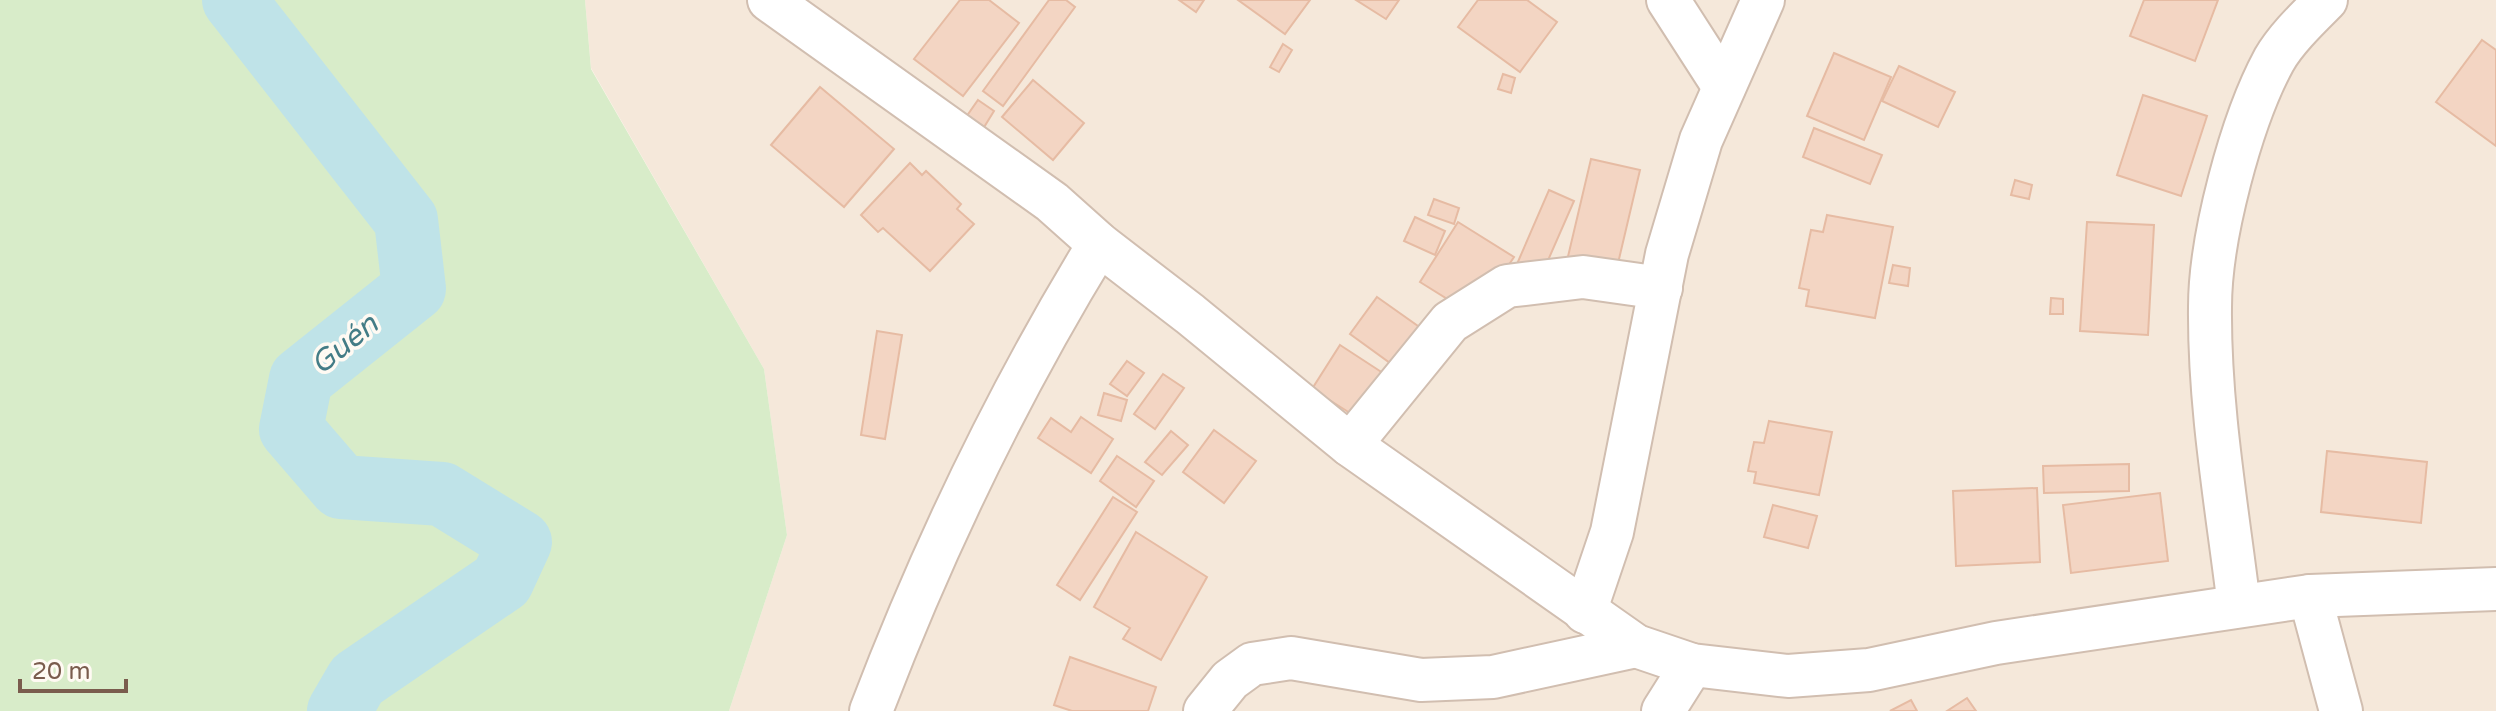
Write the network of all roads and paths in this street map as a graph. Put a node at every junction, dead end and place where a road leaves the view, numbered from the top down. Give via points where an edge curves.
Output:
1 (769, 0) edge
2 (1668, 0) edge
3 (1763, 0) edge
4 (2326, 0) edge
5 (1724, 87) junction
6 (1099, 244) junction
7 (1661, 288) junction
8 (1350, 445) junction
9 (2496, 589) edge
10 (2310, 596) junction
11 (2239, 606) junction
12 (1585, 612) junction
13 (1636, 646) junction
14 (1692, 665) junction
15 (871, 711) edge
16 (1205, 711) edge
17 (1663, 711) edge
18 (2341, 711) edge

1 - 6 street via 1052,202
2 - 5 street
3 - 5 street
4 - 11 street via 2276,57 2260,90 2220,226 2210,305 2213,373
5 - 7 street via 1701,140
6 - 8 street
6 - 15 street via 998,429
7 - 8 street via 1583,277 1507,286 1450,322
7 - 12 street via 1612,532
8 - 12 street
9 - 10 street
10 - 11 street
10 - 18 street
11 - 14 street via 2010,640 1869,670 1788,676
12 - 13 street
13 - 14 street
13 - 16 street via 1493,677 1436,679 1291,658 1252,664 1230,680
14 - 17 street

